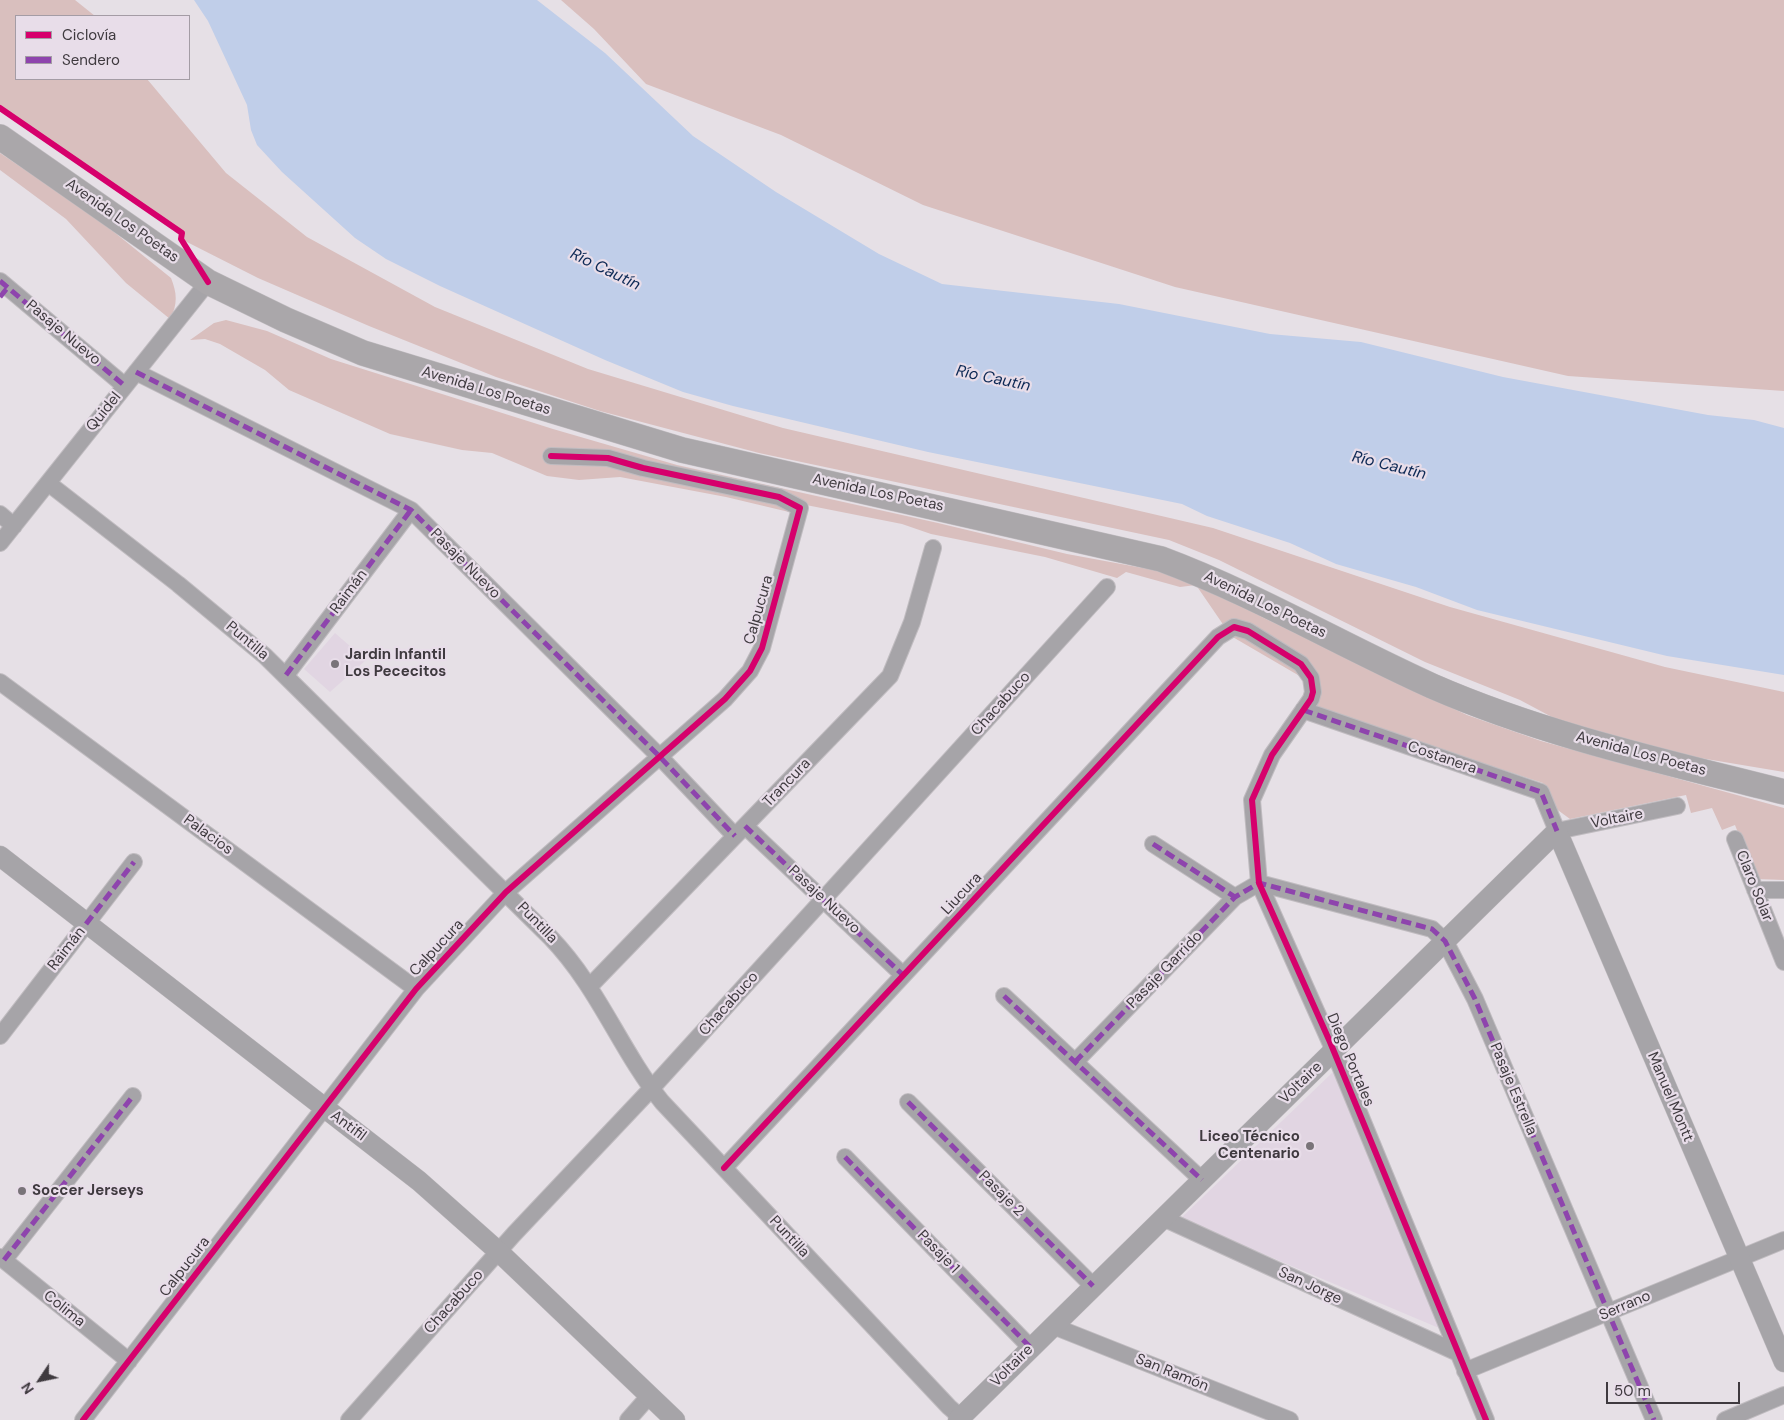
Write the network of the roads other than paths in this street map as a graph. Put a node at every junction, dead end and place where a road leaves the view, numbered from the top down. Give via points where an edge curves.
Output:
1 (0, 137) edge
2 (208, 282) junction
3 (3, 288) edge
4 (136, 372) junction
5 (125, 386) junction
6 (551, 456) dead end
7 (48, 483) junction
8 (411, 510) junction
9 (0, 514) edge
10 (14, 526) junction
11 (0, 543) edge
12 (933, 548) dead end
13 (1107, 587) dead end
14 (1218, 636) joint
15 (286, 675) junction
16 (0, 682) edge
17 (1303, 710) junction
18 (660, 757) junction
19 (1784, 792) edge
20 (1677, 806) dead end
21 (740, 831) junction
22 (1557, 831) junction
23 (1735, 839) dead end
24 (1153, 844) dead end
25 (0, 856) edge
26 (134, 862) dead end
27 (1259, 883) junction
28 (1755, 890) junction
29 (1784, 890) edge
30 (506, 892) junction
31 (1235, 897) junction
32 (824, 899) junction
33 (86, 924) junction
34 (1445, 941) junction
35 (1784, 962) edge
36 (903, 975) junction
37 (590, 986) junction
38 (416, 989) junction
39 (1004, 996) dead end
40 (0, 1036) edge
41 (1333, 1052) junction
42 (1075, 1062) junction
43 (651, 1089) junction
44 (133, 1096) dead end
45 (908, 1102) dead end
46 (324, 1107) junction
47 (845, 1157) dead end
48 (724, 1168) junction
49 (1202, 1180) junction
50 (1163, 1218) junction
51 (1784, 1240) edge
52 (499, 1252) junction
53 (1738, 1257) junction
54 (2, 1259) edge
55 (1093, 1286) junction
56 (1608, 1312) junction
57 (1053, 1326) junction
58 (1031, 1348) junction
59 (1458, 1353) junction
60 (129, 1361) junction
61 (1784, 1362) edge
62 (1465, 1371) junction
63 (650, 1395) junction
64 (1784, 1395) edge
65 (961, 1419) edge
66 (83, 1420) edge
67 (349, 1420) edge
68 (628, 1420) edge
69 (675, 1420) edge
70 (1290, 1420) edge
71 (1486, 1420) edge
72 (1654, 1420) edge
73 (1725, 1420) edge

1 - 2 main road, Avenida Los Poetas
2 - 4 street, Quidel
2 - 19 main road, Avenida Los Poetas via 363,353 682,450 1161,559 1211,579 1432,685 1489,708 1660,760
3 - 5 street, Pasaje Nuevo
4 - 5 street, Quidel
4 - 8 street, Pasaje Nuevo
5 - 7 street, Quidel
6 - 18 street, Calpucura via 608,458 779,497 800,508 766,636 756,660 738,686
7 - 10 street, Quidel
7 - 15 street, Puntilla via 235,630
8 - 15 street, Raimán
8 - 18 street, Pasaje Nuevo
9 - 10 street
10 - 11 street, Quidel
12 - 21 street, Trancura via 912,622 890,676
13 - 32 street, Chacabuco
14 - 17 street, Diego Portales via 1228,629 1241,628 1305,668 1311,678 1312,692
14 - 36 street, Liucura
15 - 30 street, Puntilla
16 - 38 street, Palacios
17 - 22 street, Costanera via 1540,792
17 - 27 street, Diego Portales via 1272,755 1252,800
18 - 21 street, Pasaje Nuevo
18 - 30 street, Calpucura
20 - 22 street, Voltaire
21 - 32 street, Pasaje Nuevo
21 - 37 street, Trancura
22 - 34 street, Voltaire
22 - 53 street, Manuel Montt
23 - 28 street, Claro Solar
24 - 31 street
25 - 33 street, Antifil
26 - 33 street, Raimán
27 - 31 street, Pasaje Garrido
27 - 34 street, Pasaje Estrella via 1432,929
27 - 41 street, Diego Portales
28 - 29 street
28 - 35 street, Claro Solar
30 - 37 street, Puntilla via 567,955
30 - 38 street, Calpucura
31 - 42 street, Pasaje Garrido
32 - 36 street, Pasaje Nuevo
32 - 43 street, Chacabuco
33 - 40 street, Raimán
33 - 46 street, Antifil
34 - 41 street, Voltaire
34 - 56 street, Pasaje Estrella via 1475,999
36 - 48 street, Liucura
37 - 43 street, Puntilla
38 - 46 street, Calpucura
39 - 42 street
41 - 49 street, Voltaire
41 - 59 street, Diego Portales
42 - 49 street
43 - 48 street, Puntilla
43 - 52 street, Chacabuco
44 - 54 street
45 - 55 street, Pasaje 2
46 - 52 street, Antifil via 419,1181
46 - 60 street, Calpucura
47 - 58 street, Pasaje 1
48 - 65 street, Puntilla
49 - 50 street, Voltaire
50 - 55 street, Voltaire
50 - 59 street, San Jorge
51 - 53 street, Serrano
52 - 63 street, Antifil
52 - 67 street, Chacabuco
53 - 56 street, Serrano
53 - 61 street, Manuel Montt
54 - 60 street, Colima
55 - 57 street, Voltaire
56 - 62 street, Serrano
56 - 72 street, Pasaje Estrella
57 - 58 street, Voltaire
57 - 70 street, San Ramón
58 - 65 street, Voltaire
59 - 62 street, Diego Portales
60 - 66 street, Calpucura
62 - 71 street, Diego Portales
63 - 68 street
63 - 69 street, Antifil
64 - 73 street

